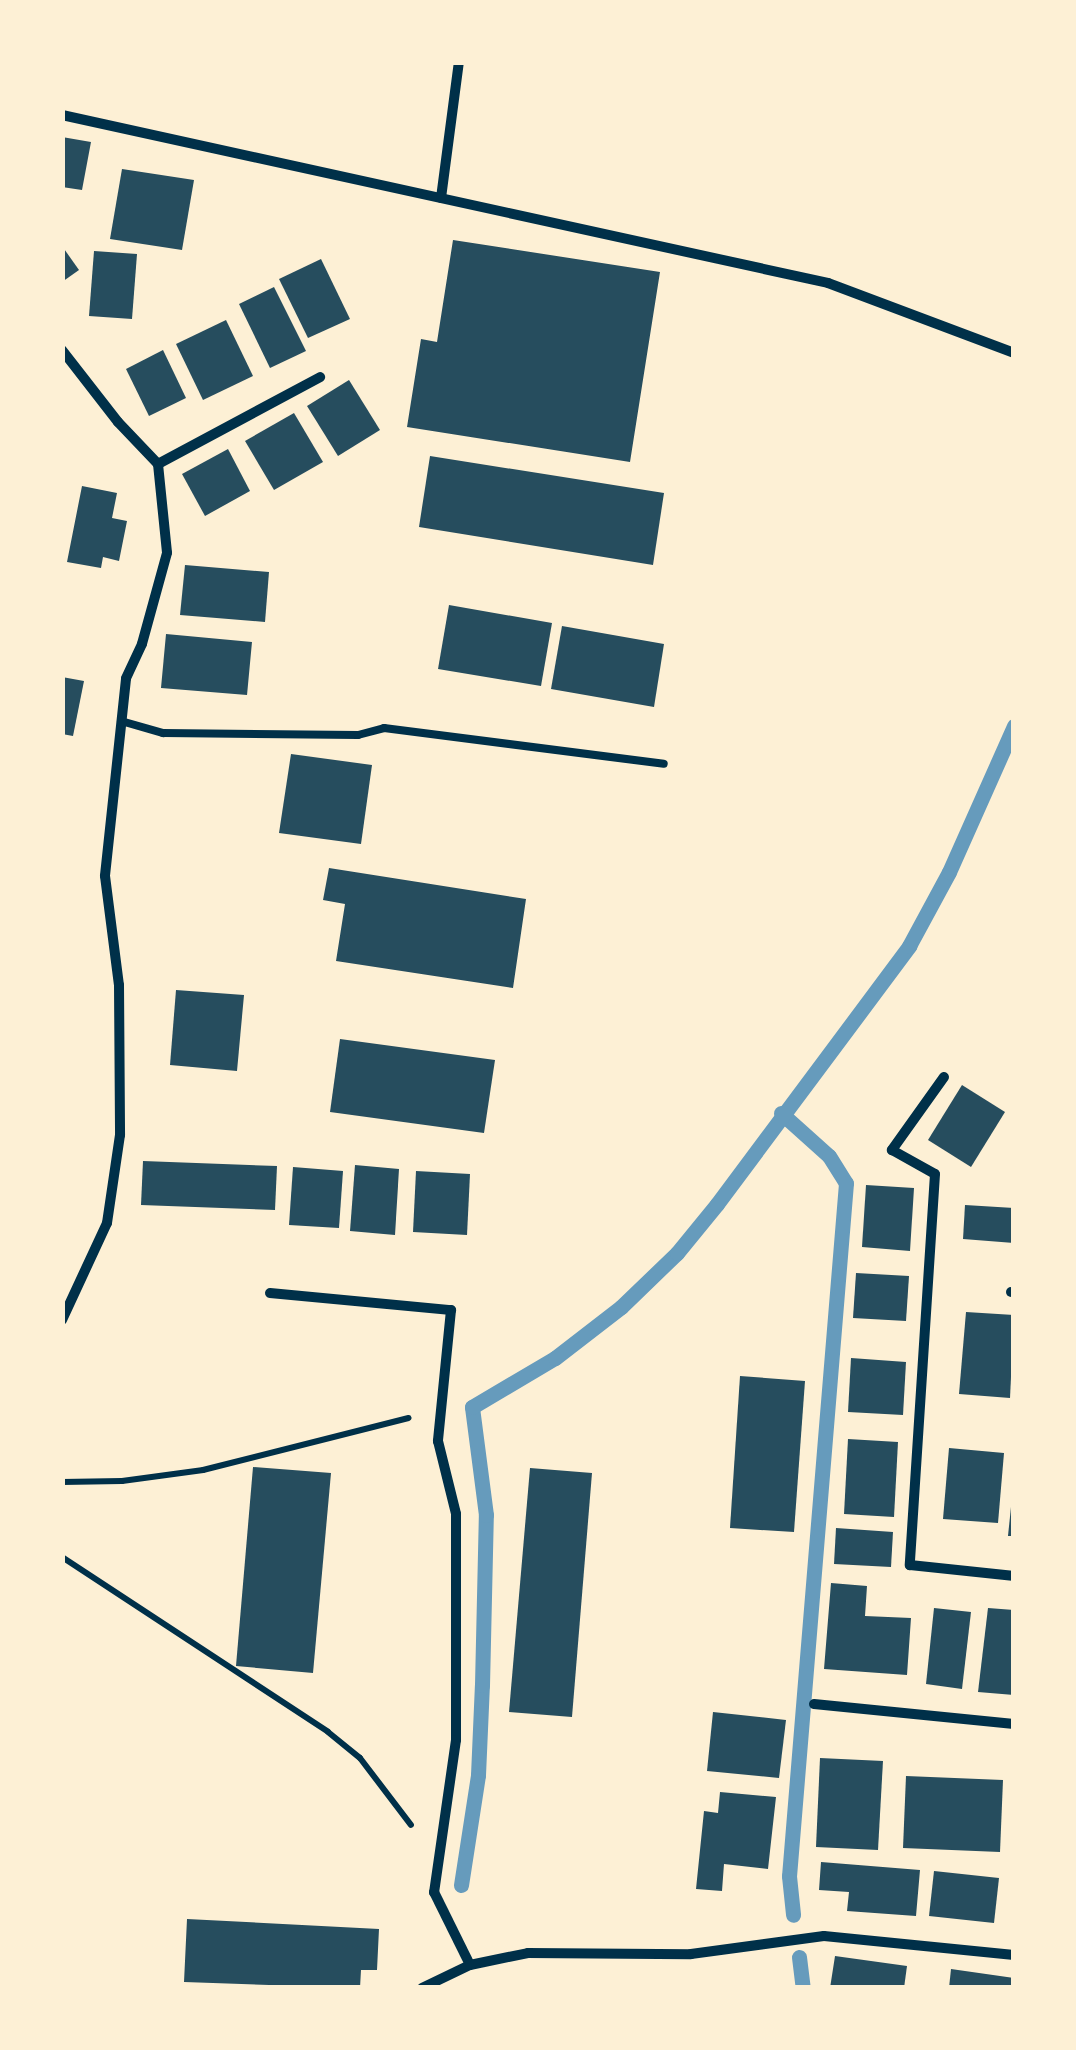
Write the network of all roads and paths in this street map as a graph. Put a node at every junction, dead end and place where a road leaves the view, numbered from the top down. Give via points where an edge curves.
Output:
1 (460, 62) edge
2 (62, 115) edge
3 (441, 198) junction
4 (62, 350) edge
5 (1014, 352) edge
6 (320, 377) dead end
7 (158, 464) junction
8 (121, 721) junction
9 (664, 764) dead end
10 (944, 1077) dead end
11 (270, 1293) dead end
12 (62, 1320) edge
13 (442, 1405) junction
14 (62, 1482) edge
15 (62, 1557) edge
16 (1014, 1576) edge
17 (814, 1704) dead end
18 (1014, 1724) edge
19 (437, 1869) junction
20 (1014, 1955) edge
21 (470, 1965) junction
22 (422, 1988) edge

1 - 3 street
2 - 3 street
3 - 5 street via 828,283
4 - 7 street
6 - 7 street
7 - 8 street via 167,553 126,678
8 - 9 lane via 163,732 358,735 384,728
8 - 12 street via 106,876 119,986 120,1136 107,1223
10 - 16 street via 892,1150 935,1174 910,1565
11 - 13 street via 451,1310
13 - 14 path via 406,1420 203,1470
13 - 19 street via 438,1441 456,1514 456,1740
15 - 19 path via 360,1758
17 - 18 street
19 - 21 street via 434,1892
20 - 21 street via 824,1936 691,1954 528,1953
21 - 22 street

